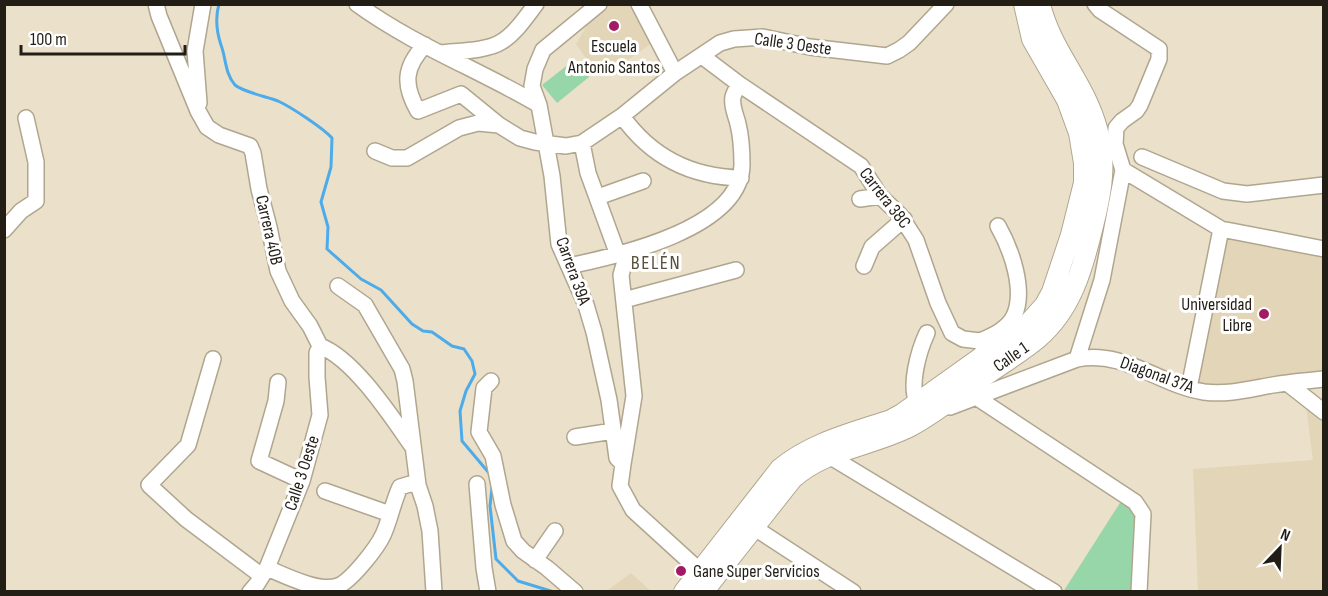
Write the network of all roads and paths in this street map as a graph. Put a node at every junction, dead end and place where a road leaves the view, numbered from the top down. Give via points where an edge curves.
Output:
1 (156, 4) edge
2 (203, 4) edge
3 (357, 4) edge
4 (536, 4) edge
5 (599, 4) edge
6 (639, 4) edge
7 (946, 4) edge
8 (1024, 4) edge
9 (1040, 4) edge
10 (1095, 4) edge
11 (425, 45) junction
12 (441, 53) junction
13 (702, 56) junction
14 (675, 73) junction
15 (739, 84) junction
16 (539, 105) junction
17 (198, 111) junction
18 (622, 116) junction
19 (27, 123) dead end
20 (500, 126) junction
21 (582, 143) junction
22 (546, 144) junction
23 (375, 151) dead end
24 (1142, 157) dead end
25 (1123, 170) junction
26 (741, 178) junction
27 (643, 181) dead end
28 (1323, 185) edge
29 (880, 196) junction
30 (598, 197) junction
31 (860, 198) dead end
32 (904, 219) junction
33 (998, 226) dead end
34 (1221, 228) junction
35 (4, 230) edge
36 (1323, 249) edge
37 (626, 253) junction
38 (569, 266) junction
39 (864, 266) dead end
40 (736, 270) dead end
41 (338, 285) dead end
42 (624, 300) junction
43 (927, 333) dead end
44 (320, 346) junction
45 (984, 348) junction
46 (213, 358) dead end
47 (1077, 358) junction
48 (1323, 379) edge
49 (491, 381) dead end
50 (278, 382) dead end
51 (1287, 383) junction
52 (1189, 388) junction
53 (976, 397) junction
54 (923, 410) junction
55 (1323, 412) edge
56 (613, 431) junction
57 (574, 437) dead end
58 (412, 446) junction
59 (831, 457) junction
60 (623, 464) junction
61 (302, 481) junction
62 (477, 484) dead end
63 (418, 485) junction
64 (325, 491) dead end
65 (390, 514) junction
66 (748, 523) junction
67 (555, 531) dead end
68 (535, 560) junction
69 (264, 572) junction
70 (701, 572) junction
71 (250, 591) edge
72 (434, 591) edge
73 (488, 591) edge
74 (575, 591) edge
75 (684, 591) edge
76 (703, 591) edge
77 (853, 591) edge
78 (1054, 591) edge
79 (1139, 591) edge

1 - 17 street, Carrera 40B
2 - 17 street via 195,51
3 - 11 street
4 - 12 street via 499,44
5 - 16 street, Carrera 39A via 543,50 532,86
6 - 14 street
7 - 13 street, Calle 3 Oeste via 909,43 886,56 763,37 734,39
8 - 45 main road, Calle 1 via 1032,39 1074,116 1084,183 1049,299 1028,324
9 - 54 main road, Calle 1 via 1045,26 1089,102 1100,141 1103,170 1085,259 1069,300 1039,337
10 - 25 street via 1159,49 1159,59 1140,105 1116,128 1115,144
11 - 12 street
11 - 20 street via 415,56 407,84 418,111 461,94
12 - 16 street
13 - 14 street, Calle 3 Oeste
13 - 15 street, Carrera 38C
14 - 18 street, Calle 3 Oeste
15 - 26 street via 733,107 739,126
15 - 29 street, Carrera 38C via 861,166
16 - 22 street, Carrera 39A
17 - 44 street, Carrera 40B via 207,127 250,146 278,272
18 - 21 street, Calle 3 Oeste
18 - 26 street via 653,151 680,167 710,176
19 - 35 street via 36,162 36,201
20 - 22 street via 520,138
20 - 23 street via 478,123 459,128 407,158 392,158
21 - 22 street
21 - 30 street
22 - 38 street, Carrera 39A via 559,244
24 - 28 street via 1223,191 1247,194
25 - 34 street
25 - 47 street via 1102,280
26 - 37 street via 722,206 702,220 665,241
27 - 30 street
29 - 31 street
29 - 32 street, Carrera 38C
30 - 37 street
32 - 39 street via 872,247
32 - 45 street, Carrera 38C via 952,333
33 - 45 street via 1011,254 1018,294 1014,316
34 - 36 street
34 - 52 street
37 - 38 street
37 - 42 street via 621,275
38 - 56 street, Carrera 39A via 594,332
40 - 42 street
41 - 58 street, Carrera 40B via 365,305 402,369
42 - 60 street via 634,396
43 - 54 street via 915,376 915,396
44 - 58 street, Carrera 40B via 341,358
44 - 61 street, Calle 3 Oeste via 320,415
45 - 54 main road, Calle 1
46 - 69 street via 188,445 149,485 186,519
47 - 52 street, Diagonal 37A via 1113,358
47 - 53 street, Diagonal 37A
48 - 51 street, Diagonal 37A
49 - 68 street via 484,388 479,432 493,456 514,541
50 - 61 street via 260,462
51 - 52 street, Diagonal 37A via 1230,393
51 - 55 street
53 - 54 street, Diagonal 37A
53 - 79 street via 1135,502 1143,514
54 - 59 main road, Calle 1 via 897,432
54 - 66 main road, Calle 1 via 795,456 780,469
56 - 57 street
56 - 60 street, Carrera 39A via 617,458
58 - 63 street, Carrera 40B
59 - 66 main road, Calle 1 via 803,468
59 - 78 street
60 - 70 street, Carrera 39A via 620,486 633,510
61 - 69 street, Calle 3 Oeste
62 - 73 street
63 - 65 street via 400,487
63 - 72 street, Carrera 40B via 430,531
64 - 65 street
65 - 69 street via 373,552 338,586 319,587
66 - 70 main road, Calle 1
66 - 76 main road, Calle 1
66 - 77 street
67 - 68 street
68 - 74 street
69 - 71 street, Calle 3 Oeste
70 - 75 main road, Calle 1

